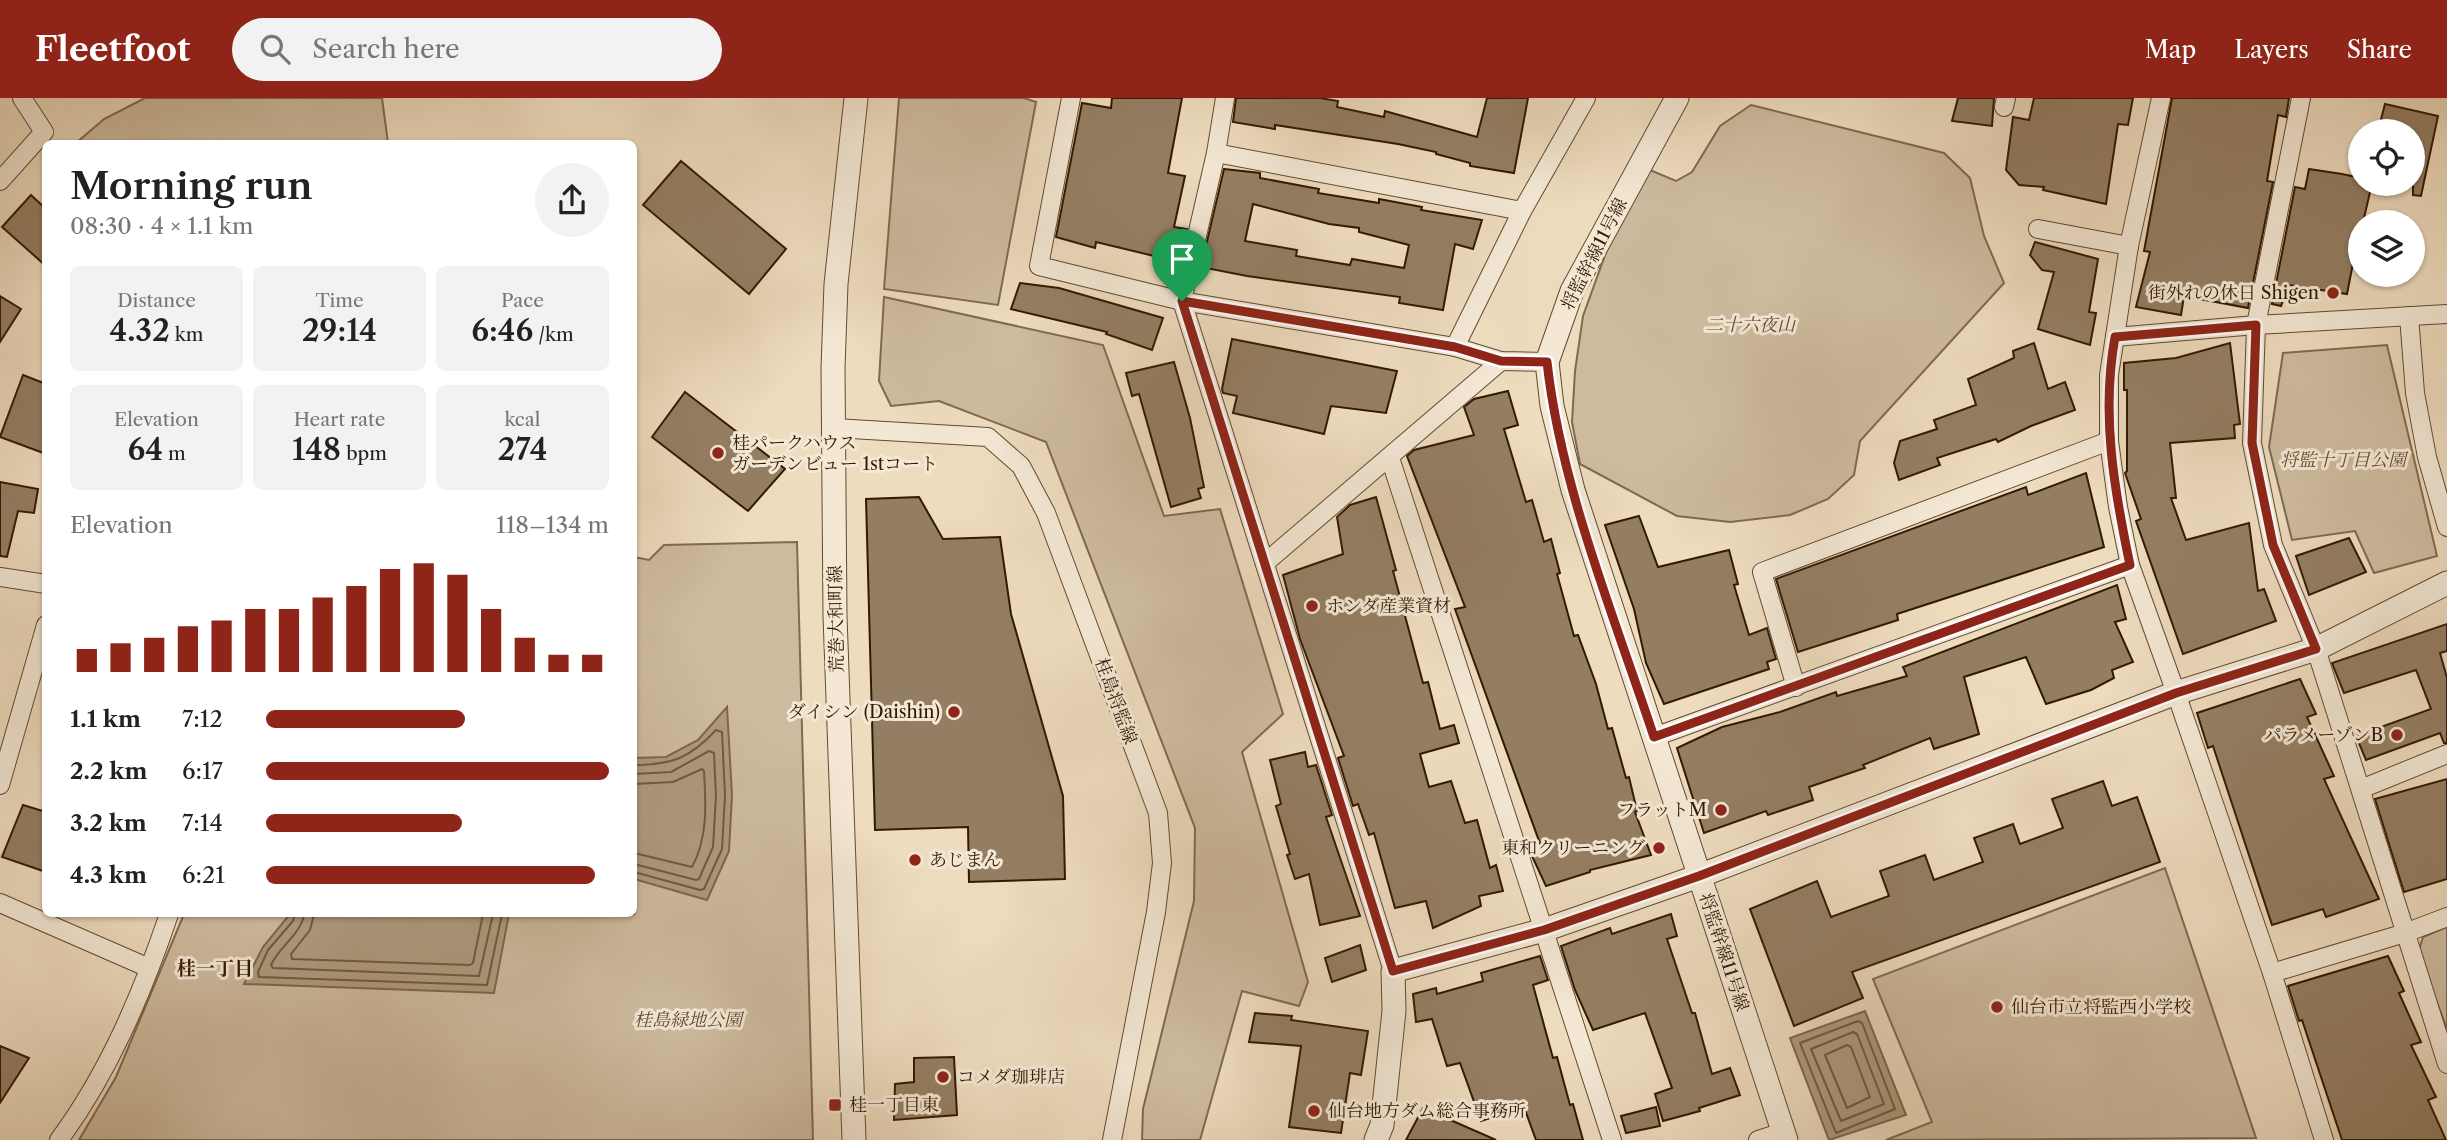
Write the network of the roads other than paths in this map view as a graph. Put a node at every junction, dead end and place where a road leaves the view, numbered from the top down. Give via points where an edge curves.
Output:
1 (22, 98) edge
2 (856, 98) edge
3 (1071, 98) edge
4 (1225, 98) edge
5 (1586, 98) edge
6 (1677, 98) edge
7 (2161, 98) edge
8 (2301, 98) edge
9 (1216, 153) junction
10 (0, 181) edge
11 (1522, 211) junction
12 (2038, 229) dead end
13 (2129, 246) junction
14 (1182, 301) junction
15 (2447, 314) edge
16 (2409, 316) junction
17 (2256, 325) junction
18 (2115, 337) junction
19 (1455, 347) junction
20 (1501, 361) junction
21 (1547, 362) junction
22 (834, 428) junction
23 (2109, 442) junction
24 (1390, 458) junction
25 (2447, 527) edge
26 (1265, 563) junction
27 (2130, 565) junction
28 (0, 576) edge
29 (42, 583) edge
30 (2447, 583) edge
31 (42, 640) edge
32 (2316, 649) junction
33 (1796, 687) junction
34 (2176, 693) junction
35 (1654, 737) junction
36 (2447, 754) edge
37 (0, 785) edge
38 (2361, 789) junction
39 (1699, 876) junction
40 (0, 903) edge
41 (168, 917) edge
42 (2447, 917) edge
43 (1544, 930) junction
44 (2405, 933) junction
45 (149, 968) junction
46 (1393, 971) junction
47 (2272, 973) junction
48 (2447, 1065) edge
49 (1784, 1136) edge
50 (59, 1140) edge
51 (854, 1140) edge
52 (1112, 1140) edge
53 (1376, 1140) edge
54 (1612, 1140) edge
55 (1758, 1140) edge
56 (2324, 1140) edge

1 - 10 street via 44,132
2 - 22 street, 荒巻大和町線 via 836,284
3 - 14 street via 1039,266
4 - 9 street
5 - 11 street
6 - 21 street, 将監幹線11号線 via 1572,291
7 - 13 street
8 - 17 street
9 - 11 street
9 - 14 street
11 - 19 street
12 - 13 street
13 - 18 street
14 - 19 street
14 - 26 street
15 - 16 street
16 - 17 street
16 - 25 street via 2415,393
17 - 18 street
17 - 32 street via 2252,443 2273,545
18 - 23 street via 2109,375
19 - 20 street
20 - 21 street
20 - 24 street
21 - 35 street, 将監幹線11号線 via 1552,406 1573,490
22 - 51 street, 荒巻大和町線 via 835,616
22 - 52 street, 桂島将監線 via 988,437 1021,466 1046,513 1158,813 1161,875
23 - 27 street
23 - 33 street via 1762,572
24 - 26 street
24 - 43 street
26 - 46 street
27 - 33 street
27 - 34 street
28 - 29 street
30 - 32 street
31 - 37 street
32 - 34 street
32 - 38 street
33 - 35 street
34 - 39 street
34 - 47 street
35 - 39 street, 将監幹線11号線
36 - 38 street
38 - 44 street
39 - 43 street
39 - 49 street, 将監幹線11号線
40 - 45 street
41 - 45 street
42 - 44 street
43 - 46 street
43 - 54 street
44 - 47 street
44 - 48 street
45 - 50 street via 113,1054
46 - 53 street via 1394,1011 1382,1125
47 - 56 street
49 - 55 street

